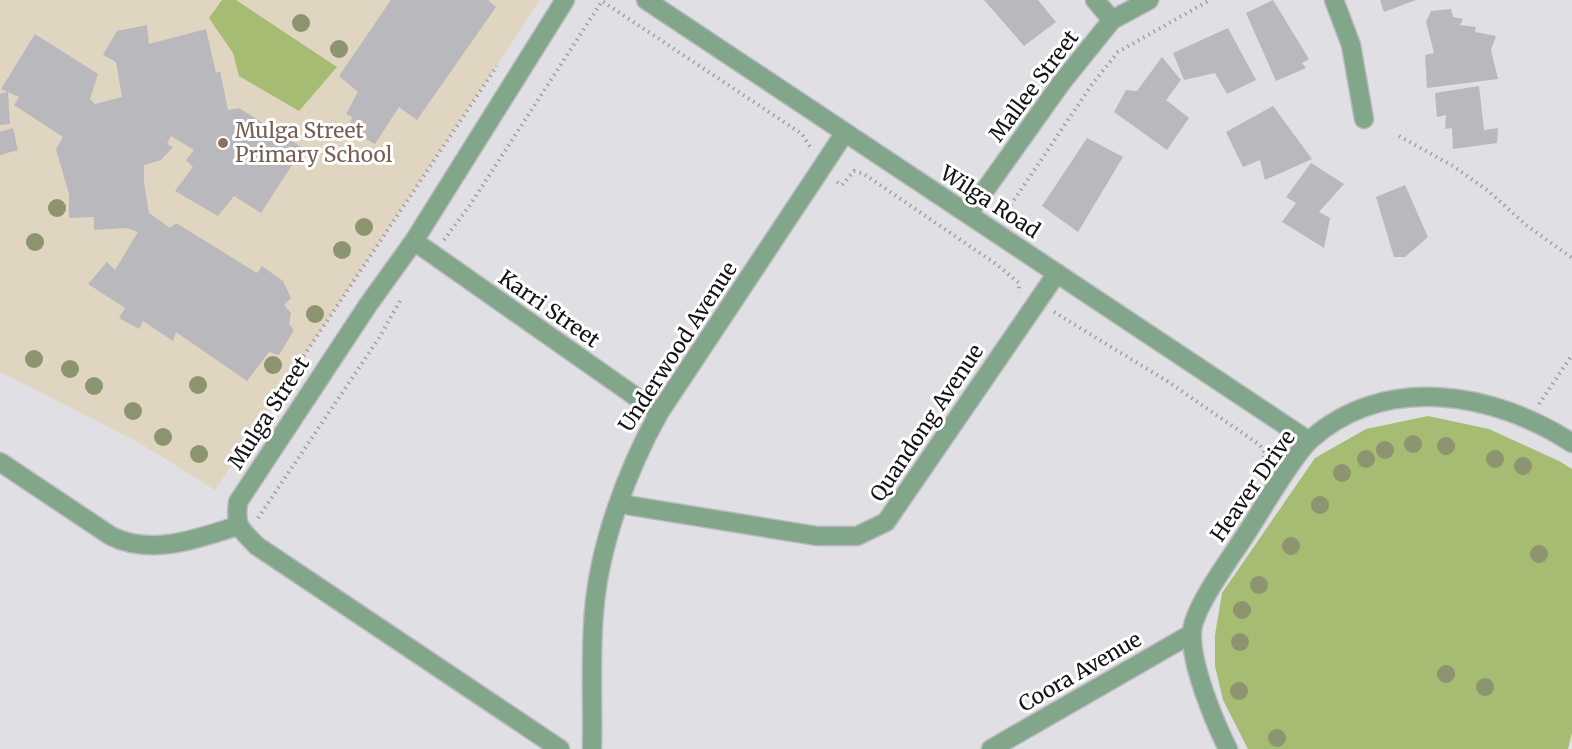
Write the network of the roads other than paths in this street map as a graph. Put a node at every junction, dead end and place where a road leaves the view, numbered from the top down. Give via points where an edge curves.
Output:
1 (565, 0) edge
2 (646, 0) edge
3 (1095, 0) edge
4 (1149, 0) edge
5 (1334, 0) edge
6 (1112, 20) junction
7 (1364, 119) dead end
8 (844, 134) junction
9 (968, 214) junction
10 (414, 241) junction
11 (1057, 273) junction
12 (659, 413) junction
13 (1309, 441) junction
14 (1572, 442) edge
15 (0, 462) edge
16 (620, 504) junction
17 (242, 530) junction
18 (1191, 634) junction
19 (560, 749) edge
20 (592, 749) edge
21 (991, 749) edge
22 (1228, 749) edge

1 - 10 street, Mulga Street
2 - 8 street, Wilga Road
3 - 6 street
4 - 6 street, Mallee Street
5 - 7 street via 1351,45
6 - 9 street, Mallee Street via 1062,82
8 - 9 street, Wilga Road
8 - 12 street, Underwood Avenue
9 - 11 street, Wilga Road
10 - 12 street, Karri Street
10 - 17 street, Mulga Street via 238,502
11 - 13 street, Wilga Road
11 - 16 street, Quandong Avenue via 886,522 857,536 817,536
12 - 16 street, Underwood Avenue via 639,449
13 - 14 street, Heaver Drive via 1366,405 1393,398 1431,396 1529,419
13 - 18 street, Heaver Drive via 1216,579 1193,622
15 - 17 street via 129,545 167,544
16 - 20 street, Underwood Avenue via 602,561 594,612
17 - 19 street via 257,546
18 - 21 street, Coora Avenue
18 - 22 street via 1205,690

